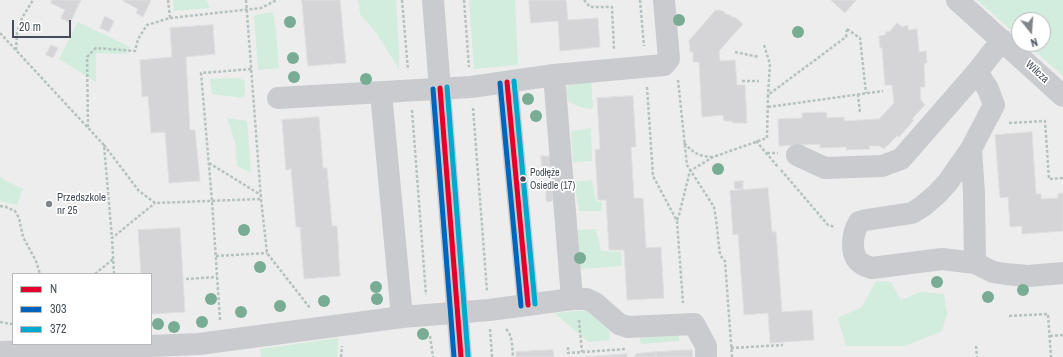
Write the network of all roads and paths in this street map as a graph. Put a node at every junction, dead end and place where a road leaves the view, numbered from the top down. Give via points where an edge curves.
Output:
1 (33, 0) edge
2 (168, 0) edge
3 (246, 0) edge
4 (277, 0) edge
5 (402, 0) edge
6 (432, 0) edge
7 (464, 0) edge
8 (640, 0) edge
9 (664, 0) edge
10 (957, 0) edge
11 (247, 9) junction
12 (170, 18) junction
13 (0, 33) edge
14 (1002, 40) junction
15 (764, 45) dead end
16 (16, 50) junction
17 (735, 52) dead end
18 (759, 57) dead end
19 (252, 69) junction
20 (662, 69) junction
21 (977, 72) junction
22 (554, 75) junction
23 (742, 80) dead end
24 (759, 81) dead end
25 (507, 82) junction
26 (471, 87) junction
27 (440, 88) junction
28 (410, 91) junction
29 (883, 91) dead end
30 (381, 93) junction
31 (866, 93) junction
32 (858, 94) junction
33 (768, 95) junction
34 (1063, 96) edge
35 (278, 98) dead end
36 (768, 107) junction
37 (860, 113) dead end
38 (984, 123) junction
39 (88, 127) junction
40 (756, 141) junction
41 (684, 143) junction
42 (104, 145) junction
43 (971, 149) junction
44 (797, 155) dead end
45 (712, 157) junction
46 (209, 162) junction
47 (690, 170) junction
48 (1063, 178) edge
49 (261, 197) junction
50 (212, 201) junction
51 (155, 203) junction
52 (0, 206) edge
53 (677, 221) junction
54 (828, 225) dead end
55 (112, 238) junction
56 (267, 253) junction
57 (216, 256) junction
58 (113, 258) junction
59 (975, 263) junction
60 (40, 273) edge
61 (96, 273) edge
62 (114, 273) edge
63 (1063, 273) edge
64 (217, 277) junction
65 (186, 278) dead end
66 (575, 299) junction
67 (528, 305) junction
68 (313, 311) dead end
69 (458, 313) junction
70 (428, 315) junction
71 (1009, 316) dead end
72 (402, 317) junction
73 (492, 318) junction
74 (0, 322) edge
75 (12, 324) edge
76 (684, 324) junction
77 (504, 328) dead end
78 (1063, 335) edge
79 (1050, 336) junction
80 (222, 341) junction
81 (783, 345) dead end
82 (976, 346) dead end
83 (732, 348) junction
84 (197, 350) edge
85 (0, 352) edge
86 (582, 352) dead end
87 (433, 357) edge
88 (461, 357) edge
89 (492, 357) edge
90 (513, 357) edge
91 (706, 357) edge
92 (732, 357) edge
93 (977, 357) edge
94 (1051, 357) edge

1 - 16 path via 22,18 17,33
2 - 12 path
3 - 11 path
4 - 11 path via 261,8
5 - 28 path
6 - 27 street
7 - 26 path
8 - 20 path
9 - 20 street via 669,59
10 - 14 street, Wilcza
11 - 12 path
11 - 19 path
12 - 39 path via 147,25 138,39 135,51 96,48 87,56
13 - 16 path
14 - 21 street
14 - 34 street, Wilcza
15 - 33 path via 770,64
16 - 39 path
17 - 18 path
19 - 46 path via 201,73
19 - 49 path
20 - 22 street
20 - 41 path
20 - 53 path via 653,176
21 - 38 street via 994,105
21 - 44 street via 901,159 882,166 825,168
22 - 25 street
22 - 66 street
23 - 24 path
25 - 26 street
25 - 67 street
26 - 27 street
26 - 73 path
27 - 28 street
27 - 69 street
28 - 30 street
28 - 70 path
29 - 31 path
30 - 35 street
30 - 72 street
31 - 32 path
31 - 33 path via 860,38 847,29 846,37
32 - 36 path
32 - 37 path
33 - 36 path
36 - 40 path via 767,138
38 - 43 street
38 - 48 path via 1045,121 1049,179
39 - 42 path
40 - 45 path
40 - 54 path
41 - 45 path via 698,155
41 - 47 path
42 - 51 path via 139,191
42 - 55 path
43 - 59 street
43 - 59 street via 948,182 923,206 912,213 859,222 853,243 858,261 872,268 942,259
45 - 47 path
46 - 49 path
46 - 50 path
47 - 53 path
47 - 83 path via 714,207 720,255 725,261
49 - 50 path
49 - 56 path
50 - 51 path
50 - 57 path
51 - 55 path
52 - 60 path via 15,210 23,237
53 - 76 path
55 - 58 path
56 - 57 path
56 - 68 path
57 - 64 path
58 - 61 path
58 - 62 path
59 - 63 street via 993,272 1006,274 1028,276
64 - 65 path
64 - 80 path
66 - 67 street
66 - 76 street via 595,302 619,324 628,327
66 - 86 path
67 - 73 street
69 - 70 street
69 - 73 street
69 - 88 street
70 - 72 street
70 - 87 path
71 - 79 path via 1048,314
72 - 80 street
73 - 89 path
74 - 75 path
76 - 91 street via 694,324 706,346
77 - 90 path via 511,337
78 - 79 path
79 - 94 path
80 - 84 street
81 - 83 path
82 - 93 path
83 - 92 path
84 - 85 street

